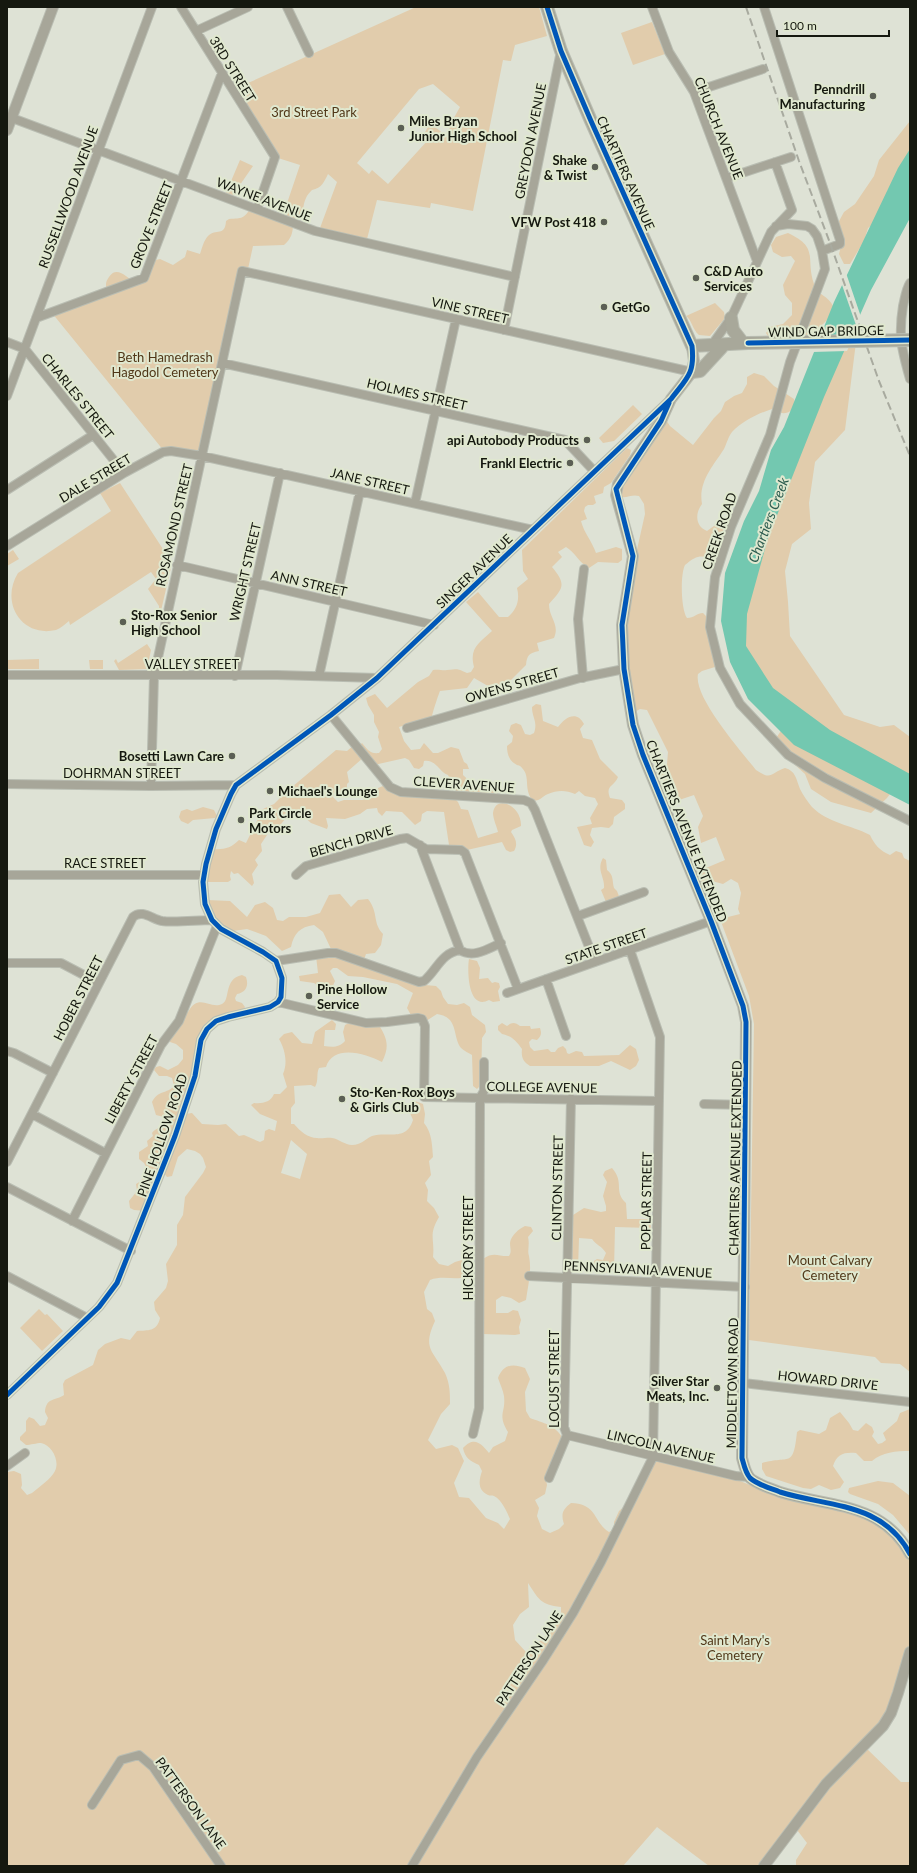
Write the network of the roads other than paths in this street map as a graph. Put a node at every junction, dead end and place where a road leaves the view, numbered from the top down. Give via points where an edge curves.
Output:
1 (53, 7) edge
2 (152, 7) edge
3 (181, 7) edge
4 (248, 7) edge
5 (287, 7) edge
6 (547, 7) edge
7 (652, 7) edge
8 (764, 7) edge
9 (196, 31) junction
10 (561, 51) junction
11 (309, 53) dead end
12 (763, 69) dead end
13 (222, 73) junction
14 (694, 92) junction
15 (12, 118) junction
16 (7, 130) edge
17 (98, 151) junction
18 (790, 157) dead end
19 (775, 162) junction
20 (727, 178) junction
21 (181, 182) junction
22 (256, 209) junction
23 (776, 226) junction
24 (822, 251) junction
25 (757, 261) junction
26 (242, 271) joint
27 (515, 277) junction
28 (910, 283) edge
29 (36, 318) junction
30 (731, 318) junction
31 (456, 319) junction
32 (504, 330) junction
33 (910, 340) edge
34 (7, 342) edge
35 (746, 343) junction
36 (724, 345) junction
37 (692, 346) junction
38 (711, 346) junction
39 (24, 349) junction
40 (222, 363) junction
41 (692, 372) junction
42 (910, 379) edge
43 (7, 396) edge
44 (671, 399) junction
45 (436, 410) junction
46 (93, 435) junction
47 (202, 456) junction
48 (594, 471) junction
49 (124, 473) junction
50 (280, 474) junction
51 (7, 490) edge
52 (360, 491) junction
53 (415, 504) junction
54 (533, 530) junction
55 (7, 546) edge
56 (177, 565) junction
57 (584, 569) dead end
58 (255, 583) junction
59 (335, 602) junction
60 (434, 625) junction
61 (624, 669) junction
62 (7, 675) edge
63 (154, 676) junction
64 (235, 676) junction
65 (319, 676) junction
66 (377, 678) junction
67 (583, 678) junction
68 (331, 715) junction
69 (407, 728) dead end
70 (7, 784) edge
71 (236, 785) junction
72 (151, 786) junction
73 (910, 821) edge
74 (420, 845) junction
75 (7, 875) edge
76 (204, 875) junction
77 (296, 875) dead end
78 (644, 892) dead end
79 (578, 916) junction
80 (711, 921) junction
81 (215, 923) junction
82 (501, 943) junction
83 (460, 950) junction
84 (630, 950) junction
85 (276, 961) junction
86 (595, 962) junction
87 (7, 963) edge
88 (546, 979) junction
89 (99, 983) junction
90 (518, 990) junction
91 (507, 993) dead end
92 (278, 1002) junction
93 (566, 1036) dead end
94 (7, 1051) edge
95 (484, 1062) dead end
96 (53, 1073) junction
97 (480, 1098) junction
98 (571, 1099) junction
99 (659, 1101) junction
100 (704, 1104) dead end
101 (746, 1105) junction
102 (32, 1114) junction
103 (105, 1153) junction
104 (8, 1158) edge
105 (7, 1187) edge
106 (72, 1221) junction
107 (131, 1251) junction
108 (7, 1276) edge
109 (529, 1276) dead end
110 (567, 1277) junction
111 (657, 1282) junction
112 (745, 1287) junction
113 (87, 1318) junction
114 (743, 1383) junction
115 (8, 1391) edge
116 (910, 1402) edge
117 (473, 1434) dead end
118 (567, 1436) junction
119 (25, 1453) dead end
120 (653, 1457) junction
121 (7, 1465) edge
122 (750, 1477) junction
123 (549, 1478) dead end
124 (910, 1554) edge
125 (910, 1652) edge
126 (92, 1805) dead end
127 (221, 1866) edge
128 (412, 1866) edge
129 (764, 1866) edge

1 - 15 street
2 - 17 street, RUSSELLWOOD AVENUE
3 - 9 street, 3RD STREET
4 - 9 street
5 - 11 street
6 - 10 main road, CHARTIERS AVENUE
7 - 14 street, CHURCH AVENUE via 669,52
8 - 24 street via 840,240 840,244
9 - 13 street, 3RD STREET
10 - 27 street, GREYDON AVENUE
10 - 37 main road, CHARTIERS AVENUE via 620,189
12 - 14 street
13 - 21 street, GROVE STREET
13 - 22 street, 3RD STREET via 275,157
14 - 20 street, CHURCH AVENUE
15 - 16 street
15 - 17 street, WAYNE AVENUE
17 - 21 street, WAYNE AVENUE
17 - 29 street, RUSSELLWOOD AVENUE
18 - 19 street
19 - 20 street
19 - 23 street via 792,210
20 - 25 street, CHURCH AVENUE
21 - 22 street, WAYNE AVENUE
21 - 29 street, GROVE STREET via 144,278
22 - 27 street, WAYNE AVENUE via 337,237
23 - 24 street, CREEK ROAD via 807,226 817,236
23 - 25 street
24 - 73 street, CREEK ROAD via 823,276 790,362 770,435 731,527 715,577 710,627 720,668 740,704 788,755 825,778
25 - 30 street
26 - 31 street, VINE STREET
26 - 40 street, ROSAMOND STREET
27 - 32 street, GREYDON AVENUE
28 - 42 street via 905,298 900,336
29 - 39 street, RUSSELLWOOD AVENUE
30 - 35 main road via 733,330
30 - 38 street
31 - 32 street, VINE STREET
31 - 45 street
32 - 41 street, VINE STREET
33 - 35 main road, WIND GAP BRIDGE, bridge
34 - 39 street, CHARLES STREET
35 - 36 main road, WIND GAP BRIDGE
36 - 38 main road, WIND GAP BRIDGE
36 - 41 main road via 700,371
37 - 38 main road, WIND GAP BRIDGE
37 - 41 street
39 - 43 street, RUSSELLWOOD AVENUE
39 - 46 street, CHARLES STREET
40 - 45 street, HOLMES STREET
40 - 47 street, ROSAMOND STREET
41 - 44 street, SINGER AVENUE
44 - 48 street, SINGER AVENUE
44 - 61 street, CHARTIERS AVENUE EXTENDED via 661,421 616,490 633,556 622,625
45 - 48 street, HOLMES STREET via 565,440
45 - 53 street
46 - 49 street, CHARLES STREET
46 - 51 street
47 - 49 street, DALE STREET via 163,452
47 - 50 street, JANE STREET
47 - 56 street, ROSAMOND STREET
48 - 54 street, SINGER AVENUE
49 - 55 street, DALE STREET
50 - 52 street, JANE STREET
50 - 58 street, WRIGHT STREET
52 - 53 street, JANE STREET
52 - 59 street
53 - 54 street, JANE STREET
54 - 60 street, SINGER AVENUE
56 - 58 street, ANN STREET
56 - 63 street, ROSAMOND STREET
57 - 67 street via 578,619
58 - 59 street, ANN STREET
58 - 64 street, WRIGHT STREET
59 - 60 street, ANN STREET
59 - 65 street
60 - 66 street, SINGER AVENUE
61 - 67 street, OWENS STREET
61 - 80 street, CHARTIERS AVENUE EXTENDED via 633,725 640,747
62 - 63 street, VALLEY STREET
63 - 64 street, VALLEY STREET
63 - 72 street, ROSAMOND STREET
64 - 65 street, VALLEY STREET
65 - 66 street, VALLEY STREET
66 - 68 street, SINGER AVENUE
67 - 69 street, OWENS STREET
68 - 71 street, SINGER AVENUE
68 - 79 street, CLEVER AVENUE via 390,787 401,792 524,800 531,803
70 - 72 street, DOHRMAN STREET
71 - 72 street, DOHRMAN STREET
71 - 76 street via 216,829
74 - 77 street, BENCH DRIVE via 407,838 400,838 306,866
74 - 82 street, BENCH DRIVE via 426,849 461,850 465,853
74 - 83 street
75 - 76 street, RACE STREET
76 - 81 street via 203,898
78 - 79 street
79 - 86 street, CLEVER AVENUE
80 - 84 street, STATE STREET
80 - 101 street, CHARTIERS AVENUE EXTENDED via 746,1022
81 - 85 street
81 - 89 street, HOBER STREET via 162,921 136,914
81 - 103 street, LIBERTY STREET via 179,1021 161,1045
82 - 83 street via 472,954 465,954
82 - 90 street
83 - 85 street via 445,956 429,977 419,982 336,953
84 - 86 street, STATE STREET
84 - 99 street, POPLAR STREET via 660,1036
85 - 92 street via 283,984
86 - 88 street, STATE STREET
87 - 89 street via 61,963
88 - 90 street, STATE STREET
88 - 93 street
89 - 96 street, HOBER STREET
90 - 91 street, STATE STREET
92 - 97 street, COLLEGE AVENUE via 366,1022 422,1019 424,1097
92 - 107 street, PINE HOLLOW ROAD via 265,1009 216,1021 204,1034 188,1101
94 - 96 street
95 - 97 street, HICKORY STREET via 484,1091
96 - 102 street, HOBER STREET
97 - 98 street, COLLEGE AVENUE
97 - 117 street, HICKORY STREET via 479,1408
98 - 99 street, COLLEGE AVENUE
98 - 110 street, CLINTON STREET
99 - 111 street, POPLAR STREET
100 - 101 street
101 - 112 street, CHARTIERS AVENUE EXTENDED
102 - 103 street
102 - 104 street, HOBER STREET
103 - 106 street, LIBERTY STREET
105 - 106 street
106 - 107 street
107 - 113 street, PINE HOLLOW ROAD via 111,1293
108 - 113 street
109 - 110 street, PENNSYLVANIA AVENUE
110 - 111 street, PENNSYLVANIA AVENUE
110 - 118 street, LOCUST STREET via 564,1427
111 - 112 street, PENNSYLVANIA AVENUE
111 - 120 street, POPLAR STREET
112 - 114 street, MIDDLETOWN ROAD
113 - 115 street, PINE HOLLOW ROAD
114 - 116 street, HOWARD DRIVE
114 - 122 street, MIDDLETOWN ROAD via 742,1458
118 - 120 street, LINCOLN AVENUE
118 - 123 street, LOCUST STREET
119 - 121 street
120 - 122 street, LINCOLN AVENUE
120 - 128 street, PATTERSON LANE via 573,1613 477,1757
122 - 124 street via 759,1484 795,1496 848,1506 869,1514 887,1524
125 - 129 street via 898,1693 883,1726 826,1784
126 - 127 street, PATTERSON LANE via 121,1760 139,1756 153,1768

